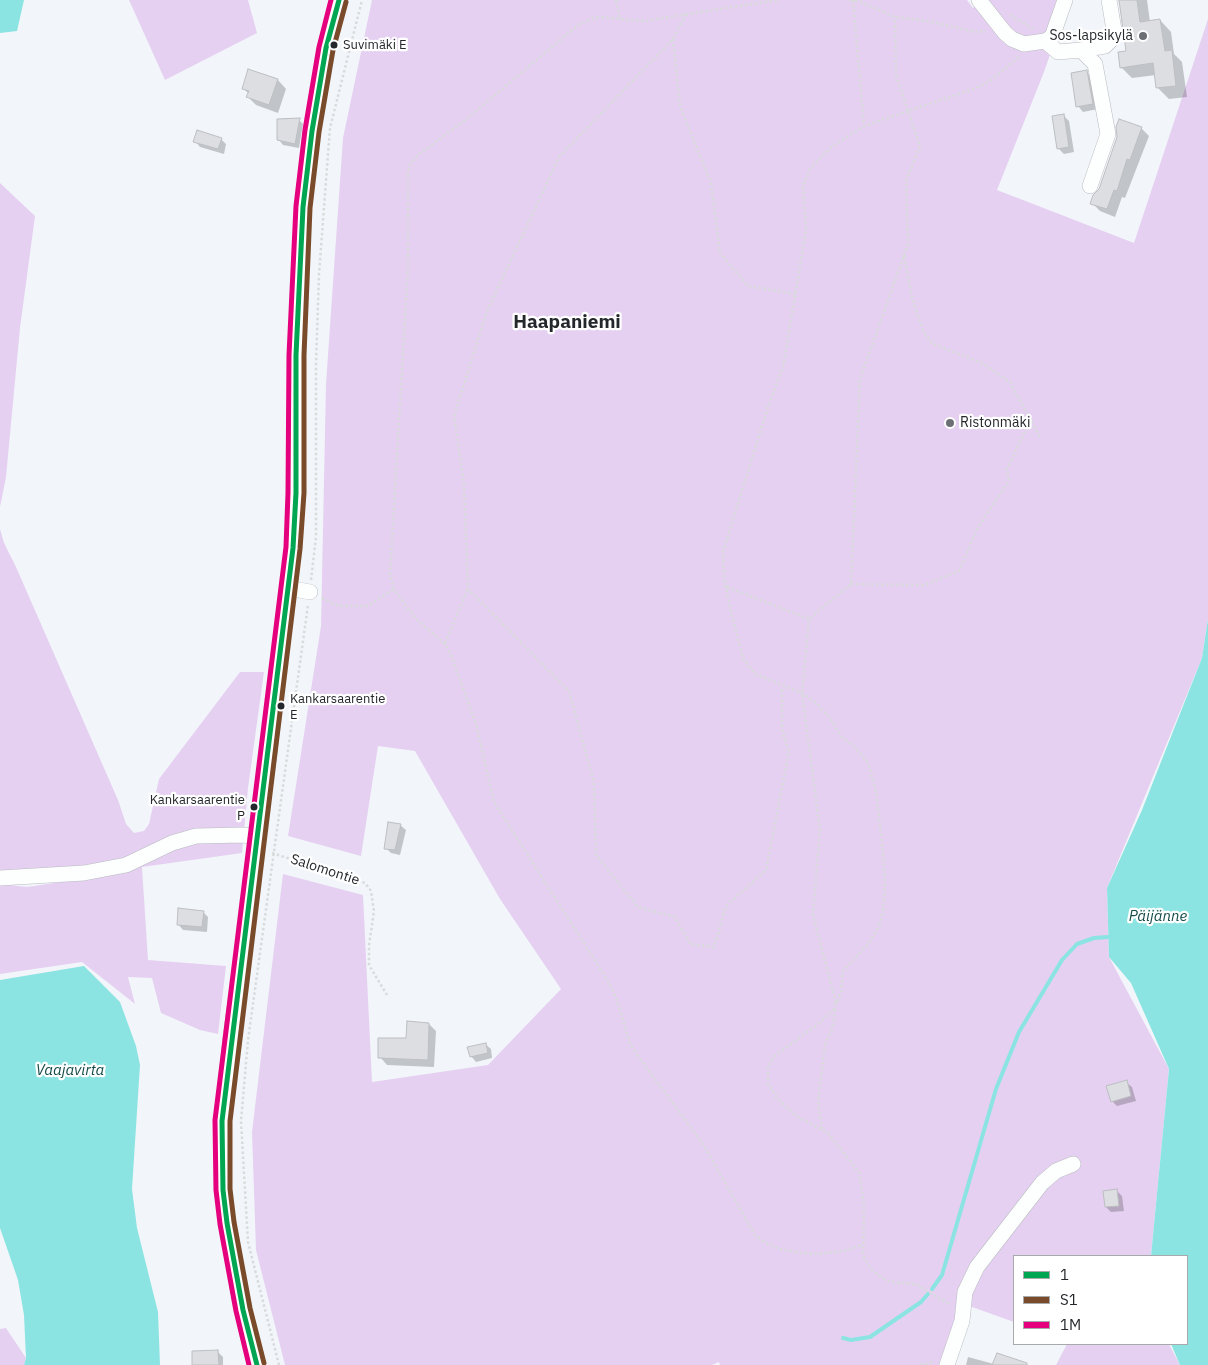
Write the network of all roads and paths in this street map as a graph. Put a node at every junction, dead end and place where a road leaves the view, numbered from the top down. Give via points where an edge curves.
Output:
1 (339, 0) edge
2 (616, 0) edge
3 (777, 0) edge
4 (852, 0) edge
5 (979, 0) edge
6 (1065, 0) edge
7 (1109, 0) edge
8 (686, 14) junction
9 (895, 17) junction
10 (1001, 19) junction
11 (620, 20) junction
12 (673, 39) junction
13 (1040, 39) junction
14 (1081, 50) junction
15 (908, 110) junction
16 (864, 126) junction
17 (1090, 186) dead end
18 (904, 254) junction
19 (796, 294) junction
20 (1031, 420) junction
21 (1041, 439) dead end
22 (852, 584) junction
23 (726, 587) junction
24 (288, 588) junction
25 (468, 589) junction
26 (394, 590) junction
27 (310, 592) joint
28 (809, 619) junction
29 (444, 643) junction
30 (782, 686) junction
31 (802, 694) junction
32 (257, 843) junction
33 (0, 878) edge
34 (387, 995) dead end
35 (836, 1003) junction
36 (822, 1129) junction
37 (1073, 1164) dead end
38 (863, 1245) junction
39 (962, 1321) junction
40 (257, 1365) edge
41 (947, 1365) edge

1 - 24 street via 326,48 303,207 296,355 296,493
2 - 11 path
3 - 8 path
4 - 9 path
4 - 16 path
5 - 10 street
6 - 13 street
7 - 14 street via 1114,30 1112,39 1105,46
8 - 11 path via 644,21
8 - 12 path
9 - 10 path via 976,32 987,31
9 - 15 path via 896,76
10 - 13 path via 1039,31
10 - 13 street via 1012,39
11 - 26 path via 596,17 578,25 410,164 408,268 390,574
12 - 19 path via 680,106 711,183 720,253 748,286
12 - 25 path via 559,157 487,311 454,416 464,484
13 - 14 street via 1058,52
13 - 15 path via 1017,60 976,88
14 - 17 street via 1095,64 1108,134
15 - 16 path
15 - 18 path via 920,146 906,181 908,244
16 - 19 path via 831,147 810,168 803,186 806,230
18 - 20 path via 912,298 923,331 933,344 982,363 1010,382
18 - 22 path via 860,379
19 - 23 path via 783,368 764,418 723,552
20 - 21 path
20 - 22 path via 1007,469 1009,481 978,527 959,570 924,585
22 - 28 path
23 - 28 path
23 - 30 path via 743,658 755,674
24 - 27 street
24 - 32 street
25 - 29 path
25 - 30 path via 569,691 594,783 596,855 638,907 676,917 690,944 714,947 726,906 766,870 789,752 782,730
26 - 27 path via 367,606 339,606
26 - 29 path via 416,619
28 - 31 path
29 - 38 path via 476,724 494,802 608,981 630,1044 703,1144 755,1235 780,1249 801,1252 826,1253
30 - 31 path
31 - 35 path via 820,830 813,915
31 - 35 path via 820,708 841,736 868,763 876,791 885,885 883,911 879,926 869,942 843,971 841,993
32 - 33 street via 244,835 196,836 172,843 126,865 84,873
32 - 34 path, Salomontie via 280,855 365,882 372,891 374,911 369,965
32 - 40 street via 230,1044 221,1156 230,1245
35 - 36 path via 832,1029 825,1045 818,1102
35 - 36 path via 818,1024 773,1057 768,1068 768,1084 778,1099 796,1116
36 - 38 path via 859,1172 864,1205
37 - 39 street via 1056,1171 1042,1183 977,1267 965,1292
38 - 39 path via 863,1255 871,1269 881,1277 891,1282 916,1284 949,1303
39 - 41 street

